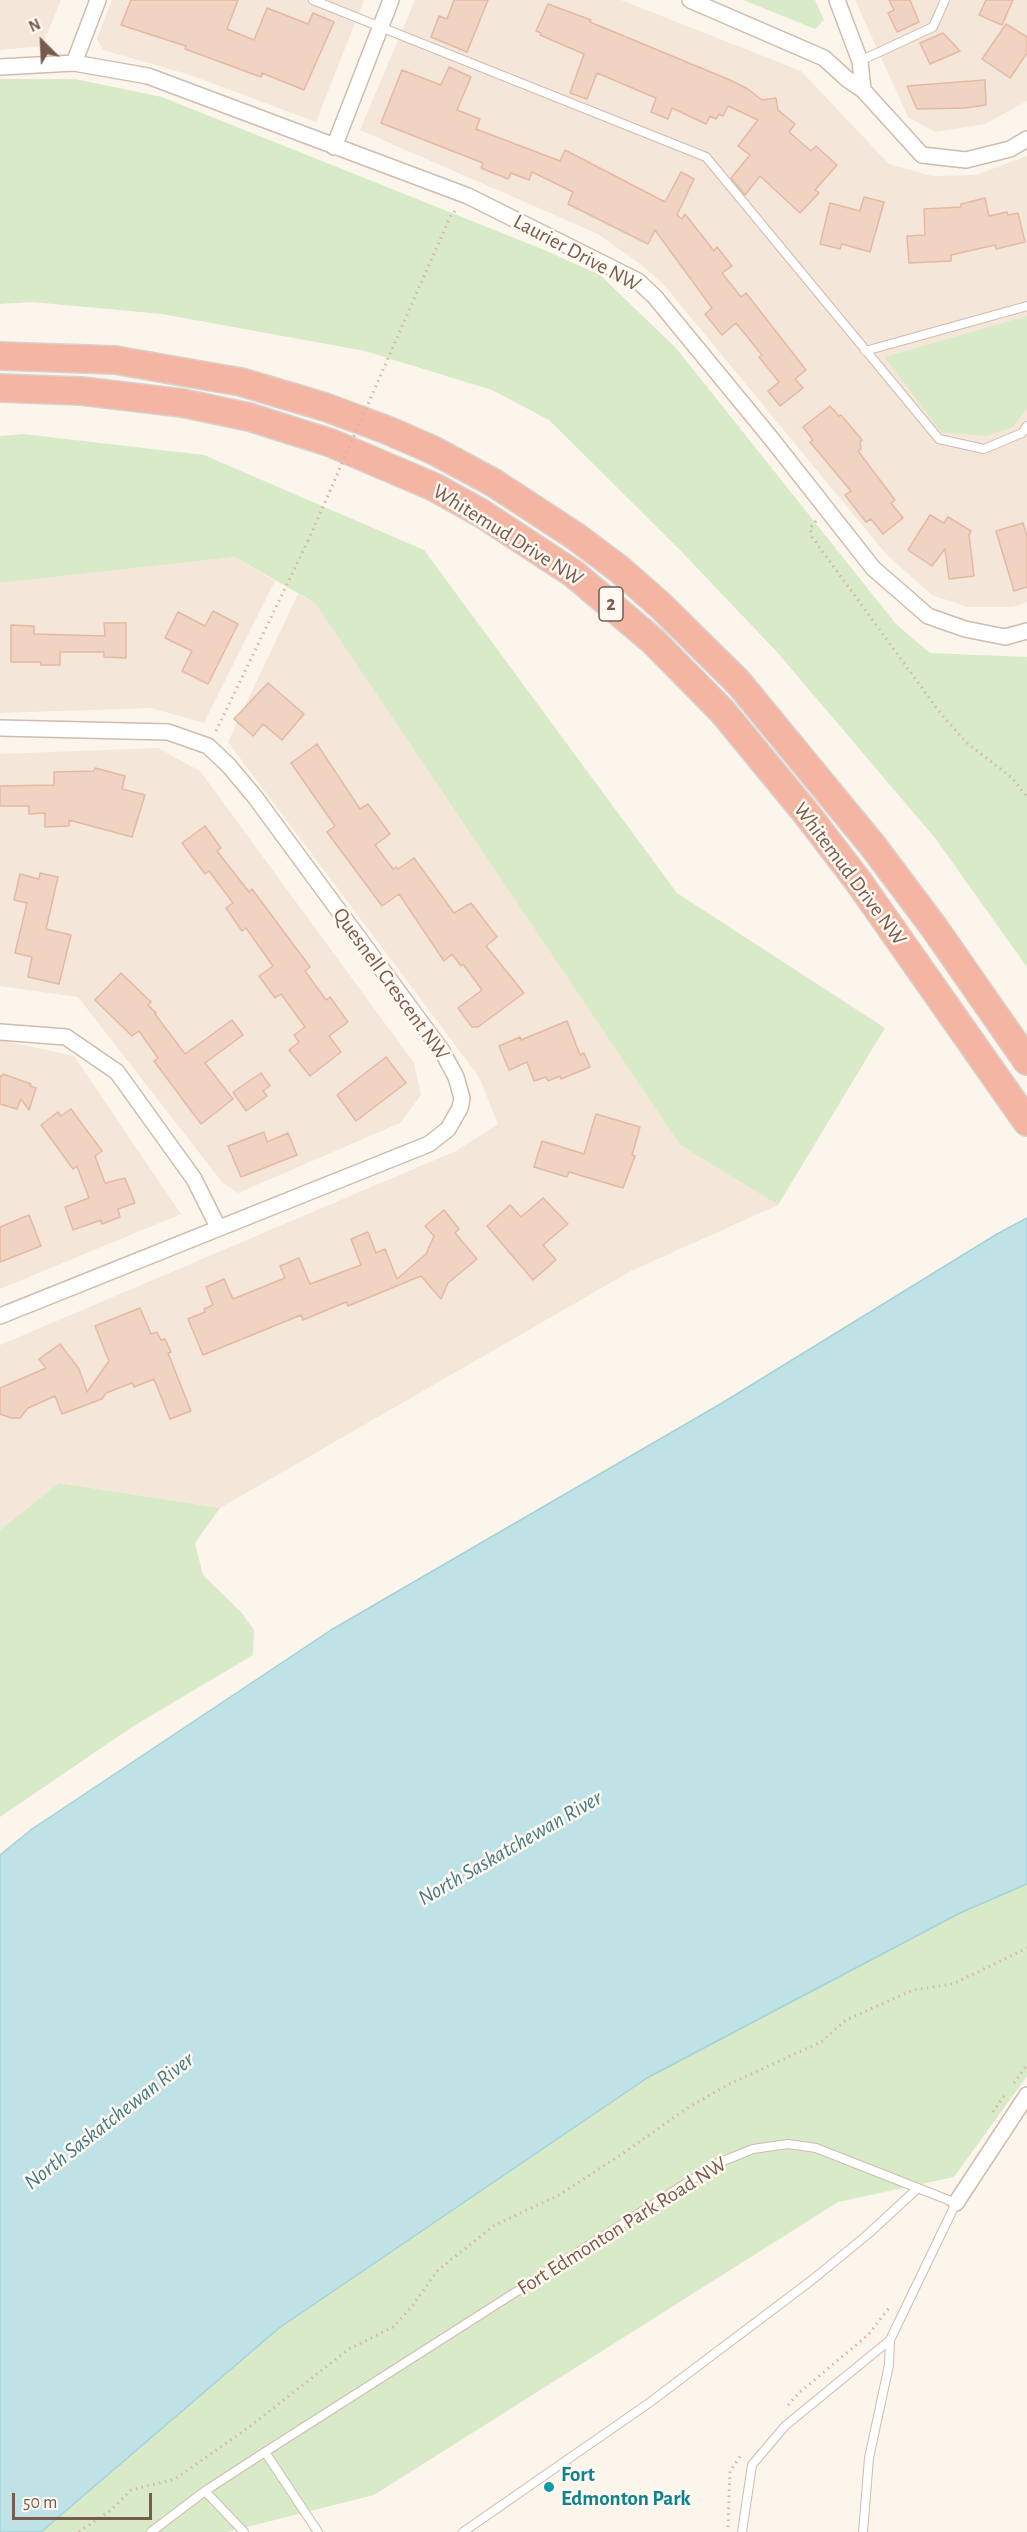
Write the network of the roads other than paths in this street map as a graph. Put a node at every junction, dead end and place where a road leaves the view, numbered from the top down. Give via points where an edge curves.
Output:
1 (98, 0) edge
2 (313, 0) edge
3 (391, 0) edge
4 (837, 0) edge
5 (945, 0) edge
6 (694, 1) edge
7 (381, 26) junction
8 (860, 60) junction
9 (74, 63) junction
10 (0, 67) edge
11 (863, 90) junction
12 (1027, 139) edge
13 (334, 147) junction
14 (1027, 306) edge
15 (865, 351) junction
16 (0, 356) edge
17 (0, 388) edge
18 (1027, 426) edge
19 (1027, 631) edge
20 (0, 728) edge
21 (0, 1032) edge
22 (1027, 1061) edge
23 (1026, 1120) edge
24 (218, 1227) junction
25 (0, 1316) edge
26 (1027, 2096) edge
27 (918, 2188) junction
28 (956, 2203) junction
29 (890, 2340) junction
30 (265, 2452) junction
31 (205, 2491) junction
32 (151, 2532) edge
33 (244, 2532) edge
34 (318, 2532) edge
35 (463, 2532) edge
36 (742, 2532) edge
37 (862, 2532) edge

1 - 9 street
2 - 7 lane
3 - 7 street
4 - 8 street
5 - 8 lane via 933,27
6 - 11 street via 824,58
7 - 13 street
7 - 15 lane via 705,157
8 - 11 street
9 - 10 street, Laurier Drive NW
9 - 13 street, Laurier Drive NW via 148,76
11 - 12 street via 922,155 966,160 1010,149
13 - 19 street, Laurier Drive NW via 468,196 638,281 655,297 873,568 928,616 1005,637
14 - 15 lane
15 - 18 lane via 939,439 984,449 1022,433
16 - 22 highway, Whitemud Drive NW / 2 via 115,360 241,382 297,398 433,450 494,483 575,536 660,605 738,682 873,846
17 - 23 highway, Whitemud Drive NW / 2 via 81,391 182,403 249,417 331,443 434,487 574,574 653,640 722,711 858,881
20 - 24 street, Quesnell Crescent NW via 168,732 208,746 255,797 442,1050 456,1077 462,1098 460,1108 448,1129 429,1144
21 - 24 street via 66,1037 117,1072 194,1179
24 - 25 street, Quesnell Crescent NW
26 - 28 street
27 - 28 lane, Fort Edmonton Park Road NW
27 - 30 lane, Fort Edmonton Park Road NW via 816,2148 772,2145 736,2155
27 - 35 lane via 812,2280 659,2396
28 - 29 lane
29 - 36 lane via 785,2426 752,2465
29 - 37 lane via 889,2365 869,2458
30 - 31 lane, Fort Edmonton Park Road NW
30 - 34 lane
31 - 32 lane, Fort Edmonton Park Road NW
31 - 33 lane

